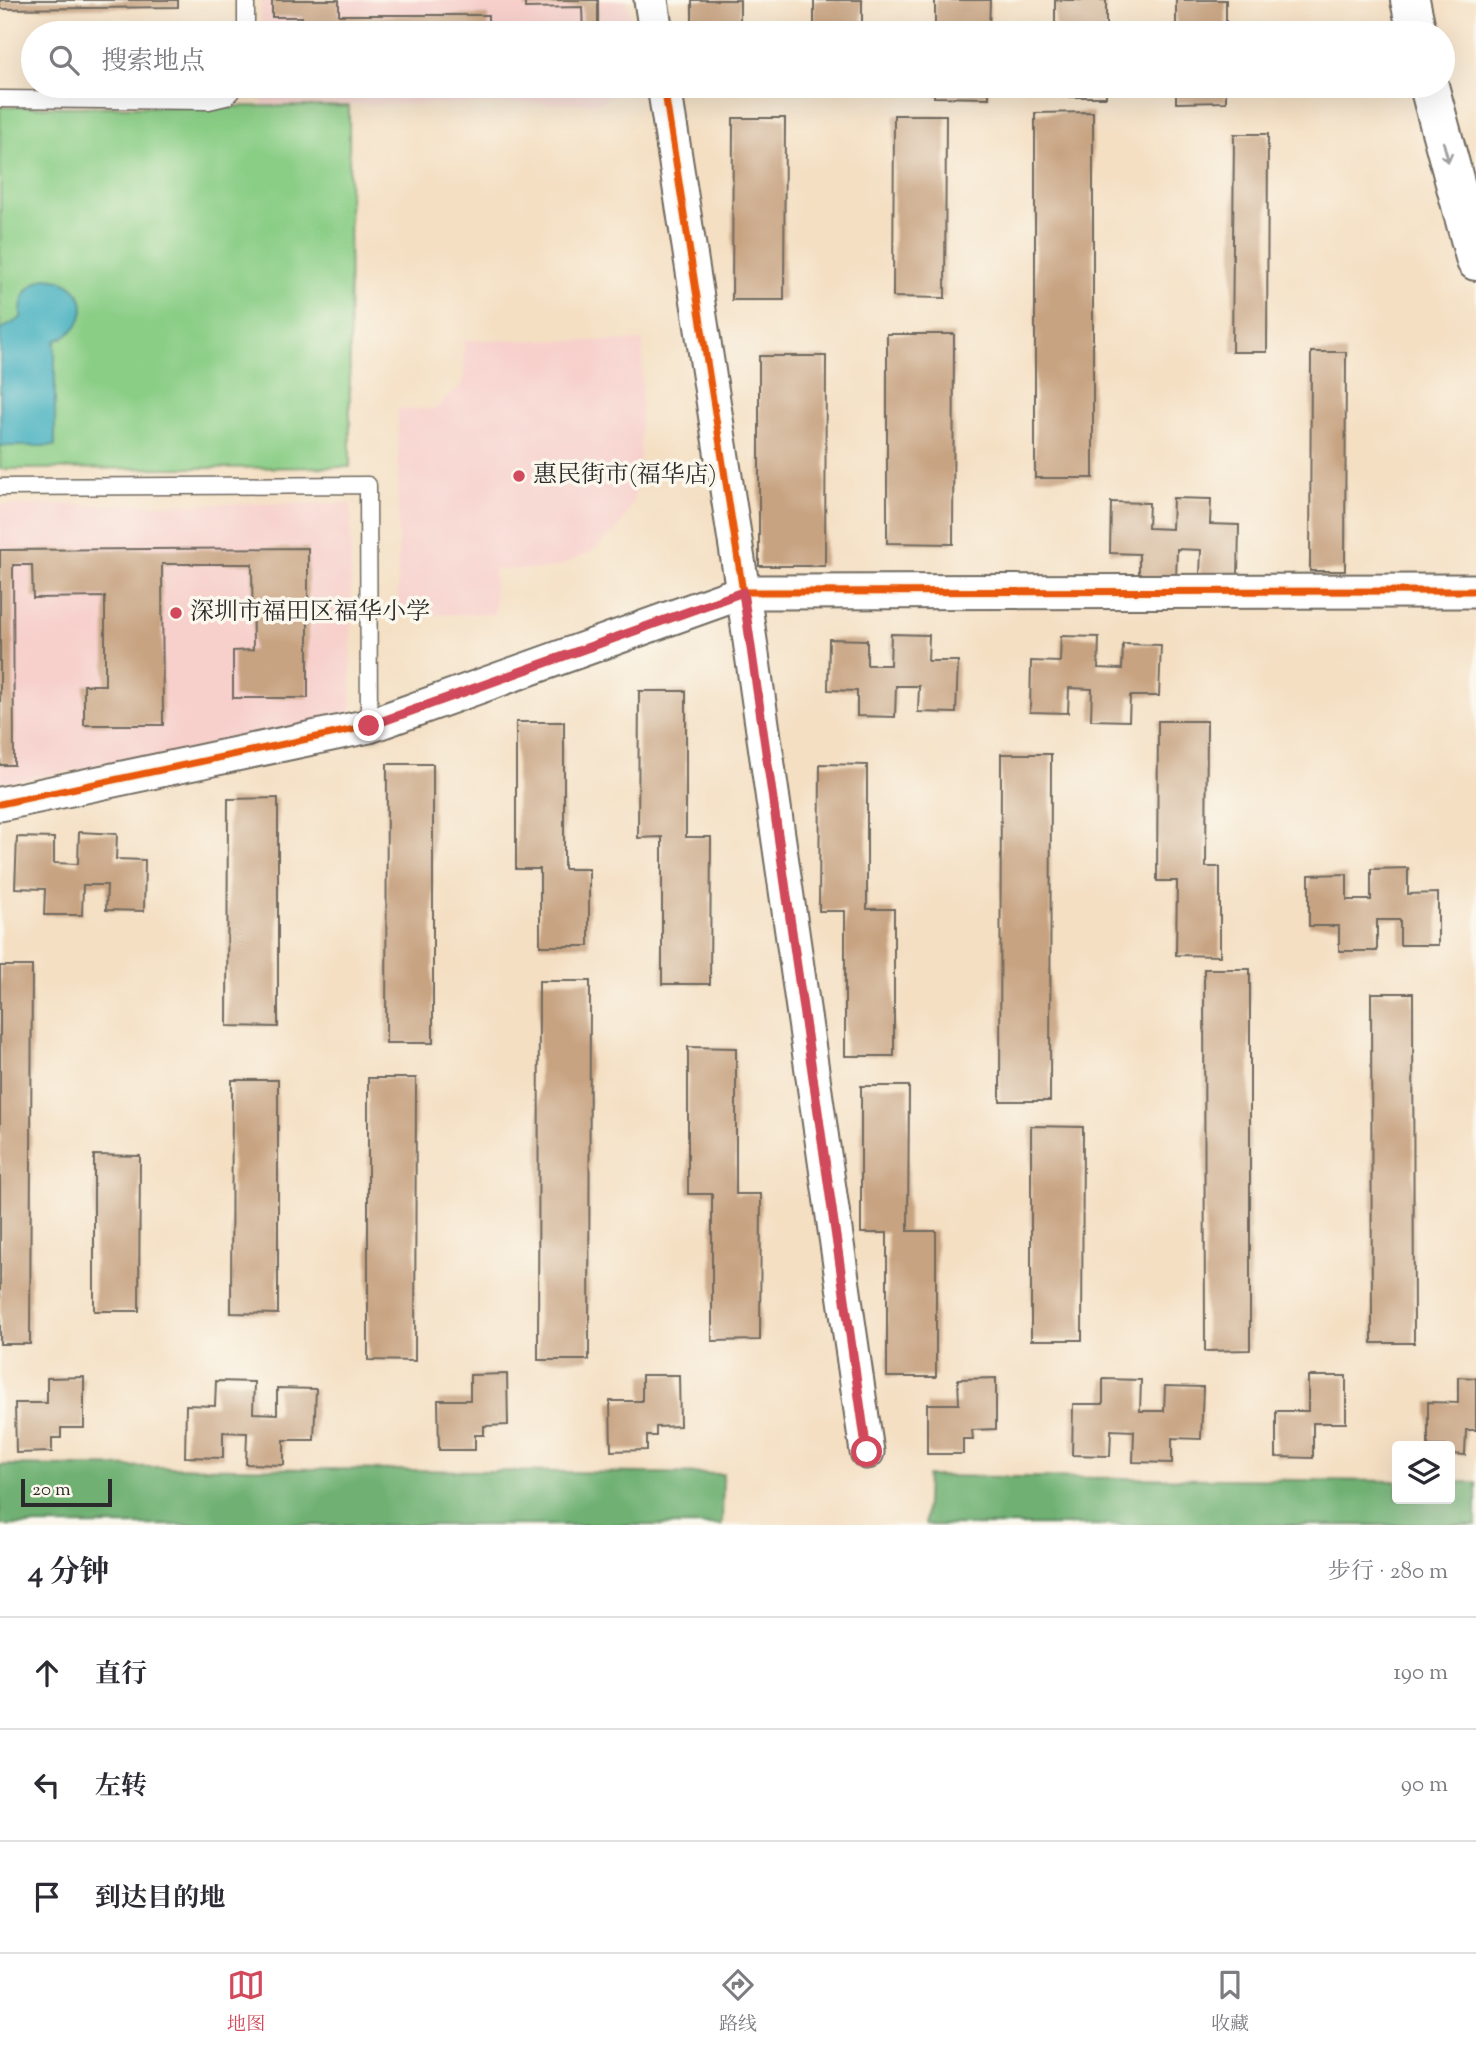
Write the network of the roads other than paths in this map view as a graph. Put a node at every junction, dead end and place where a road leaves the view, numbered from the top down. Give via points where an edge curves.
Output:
1 (246, 0) edge
2 (651, 0) edge
3 (1410, 0) edge
4 (246, 21) edge
5 (654, 21) edge
6 (1414, 21) edge
7 (222, 98) edge
8 (666, 98) edge
9 (1432, 98) edge
10 (0, 99) edge
11 (1476, 261) edge
12 (0, 487) edge
13 (1476, 590) edge
14 (743, 592) junction
15 (369, 726) junction
16 (0, 804) edge
17 (867, 1452) dead end

1 - 4 lane
2 - 5 street
3 - 6 main road
7 - 10 lane
8 - 14 street
9 -> 11 main road
12 - 15 lane via 368,485
13 - 14 street
14 - 15 street
14 - 17 street
15 - 16 street

